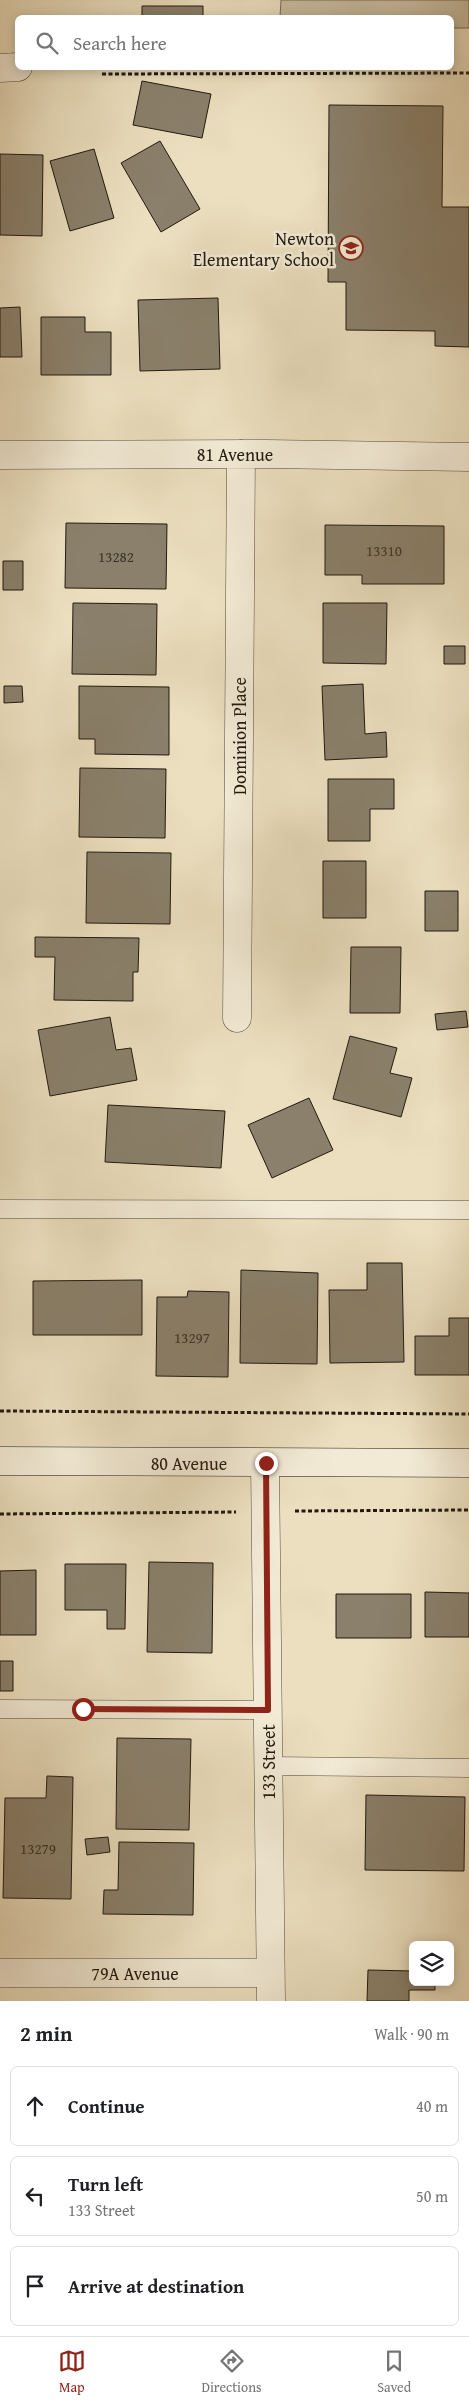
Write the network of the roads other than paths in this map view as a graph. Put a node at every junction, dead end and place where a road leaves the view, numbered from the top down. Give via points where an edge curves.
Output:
1 (15, 67) edge
2 (0, 68) edge
3 (241, 454) junction
4 (0, 455) edge
5 (469, 458) edge
6 (237, 1018) dead end
7 (0, 1209) edge
8 (469, 1210) edge
9 (0, 1461) edge
10 (266, 1463) junction
11 (469, 1463) edge
12 (0, 1709) edge
13 (268, 1710) junction
14 (268, 1766) junction
15 (469, 1768) edge
16 (0, 1973) edge
17 (270, 1973) junction
18 (271, 2001) edge

1 - 2 street
3 - 4 street, 81 Avenue
3 - 5 street, 81 Avenue
3 - 6 street, Dominion Place
7 - 8 lane
9 - 10 street, 80 Avenue
10 - 11 street, 80 Avenue
10 - 13 street, 133 Street
12 - 13 lane
13 - 14 street, 133 Street
14 - 15 lane
14 - 17 street, 133 Street
16 - 17 street, 79A Avenue
17 - 18 street, 133 Street

